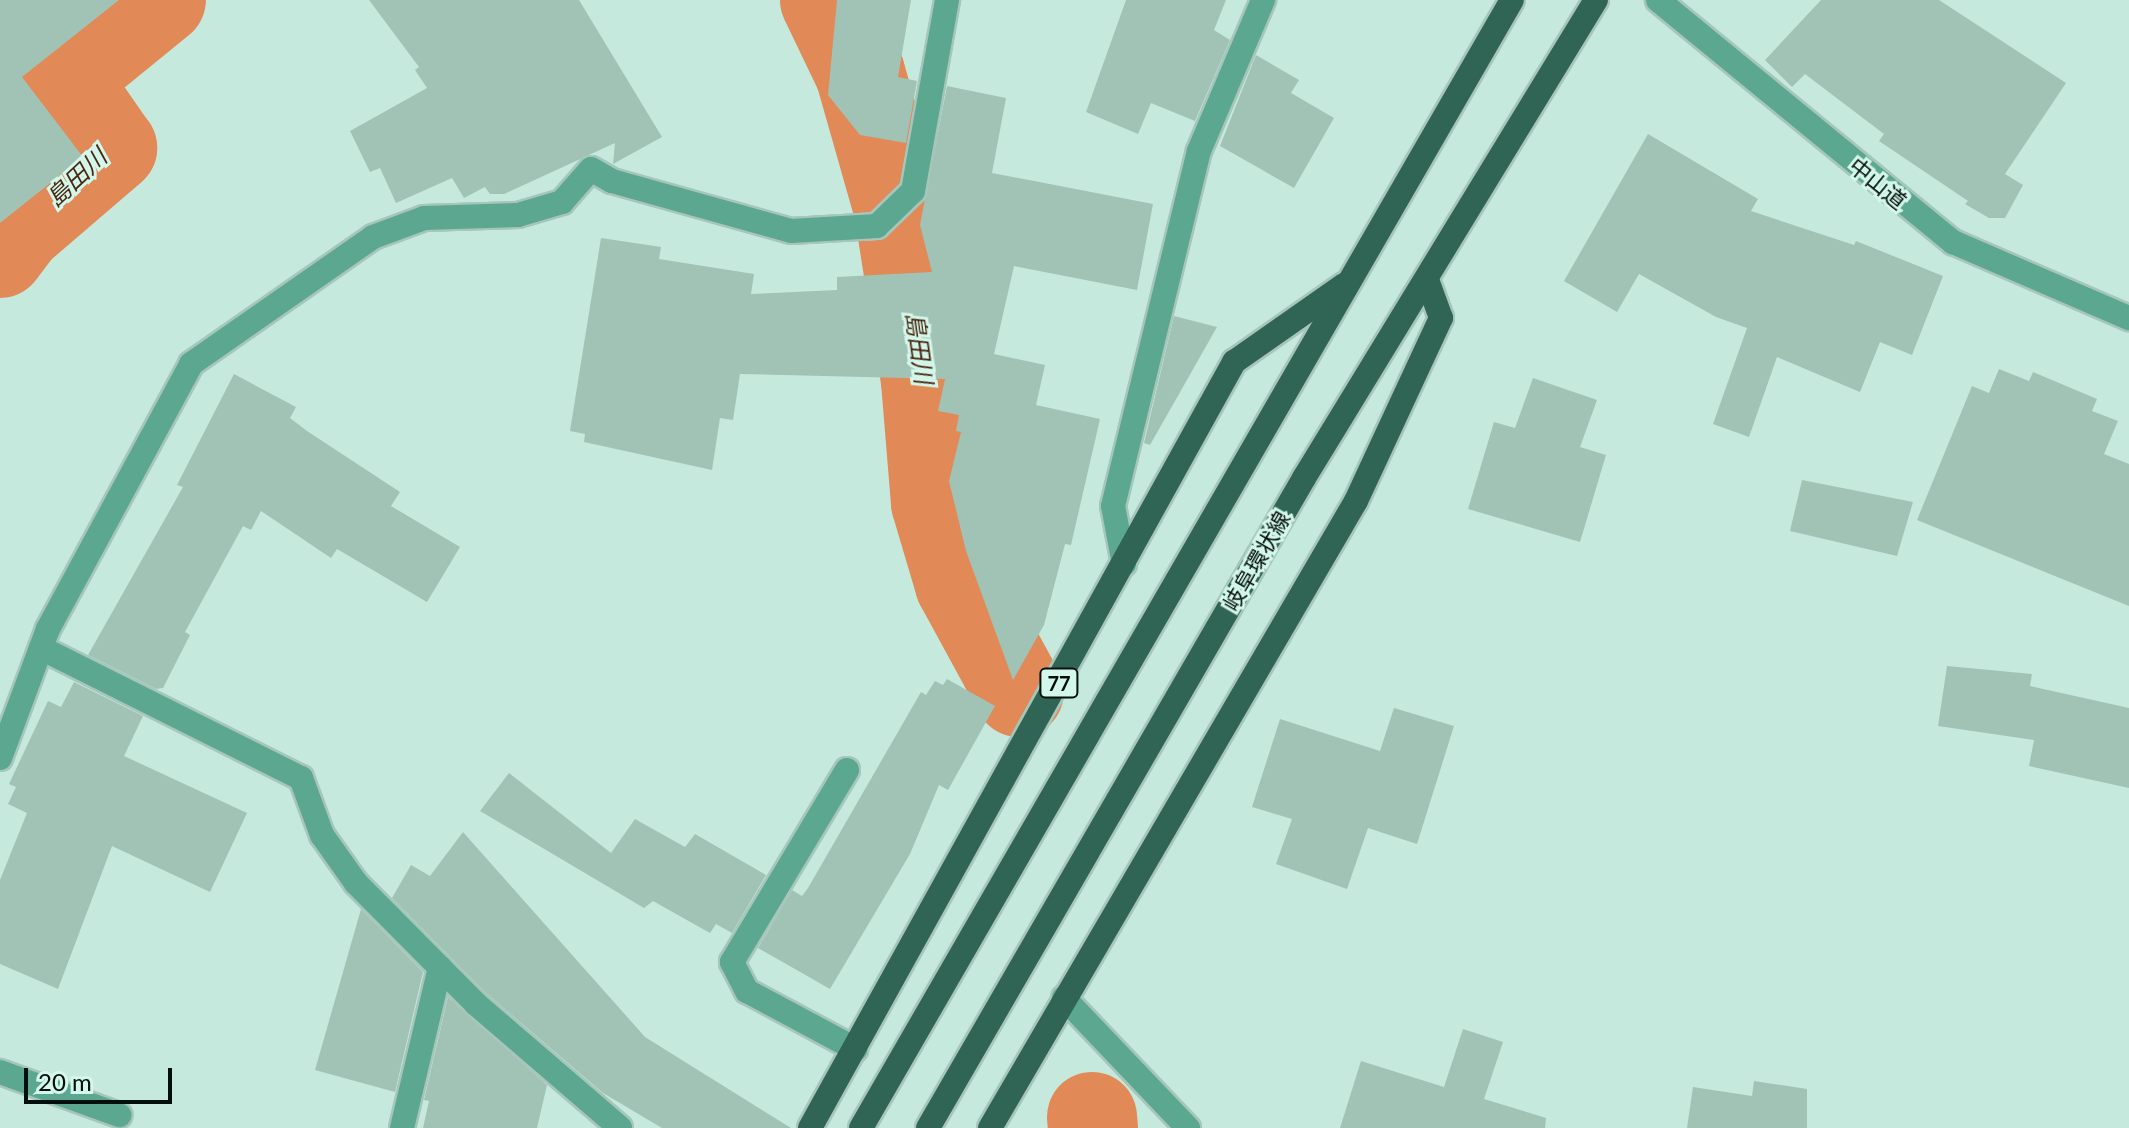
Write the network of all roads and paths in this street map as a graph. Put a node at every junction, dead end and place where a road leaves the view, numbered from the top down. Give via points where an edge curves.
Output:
1 (947, 0) edge
2 (1263, 0) edge
3 (1512, 0) edge
4 (1596, 0) edge
5 (1658, 0) edge
6 (1352, 280) junction
7 (1428, 283) junction
8 (2129, 318) edge
9 (1124, 564) junction
10 (41, 648) junction
11 (0, 758) edge
12 (847, 770) dead end
13 (440, 967) junction
14 (1064, 998) junction
15 (855, 1049) junction
16 (0, 1072) edge
17 (119, 1115) dead end
18 (402, 1128) edge
19 (620, 1128) edge
20 (810, 1128) edge
21 (861, 1128) edge
22 (928, 1128) edge
23 (990, 1128) edge
24 (1188, 1128) edge

1 - 10 street via 913,191 877,226 791,231 612,181 591,169 562,202 518,215 424,218 373,237 191,364
2 - 9 street via 1199,151 1113,506
3 - 6 main road, 77
4 - 7 main road, 岐阜環状線
5 - 8 street, 中山道 via 1953,242
6 - 9 main road, 77 via 1234,362
6 - 21 main road, 77
7 - 14 main road via 1441,318 1356,501
7 - 22 main road, 岐阜環状線 via 1304,478
9 - 15 main road, 77
10 - 11 street
10 - 13 street via 301,778 322,835 356,883
12 - 15 street via 732,962 747,991
13 - 18 street
13 - 19 street
14 - 23 main road
14 - 24 street
15 - 20 main road, 77
16 - 17 street

